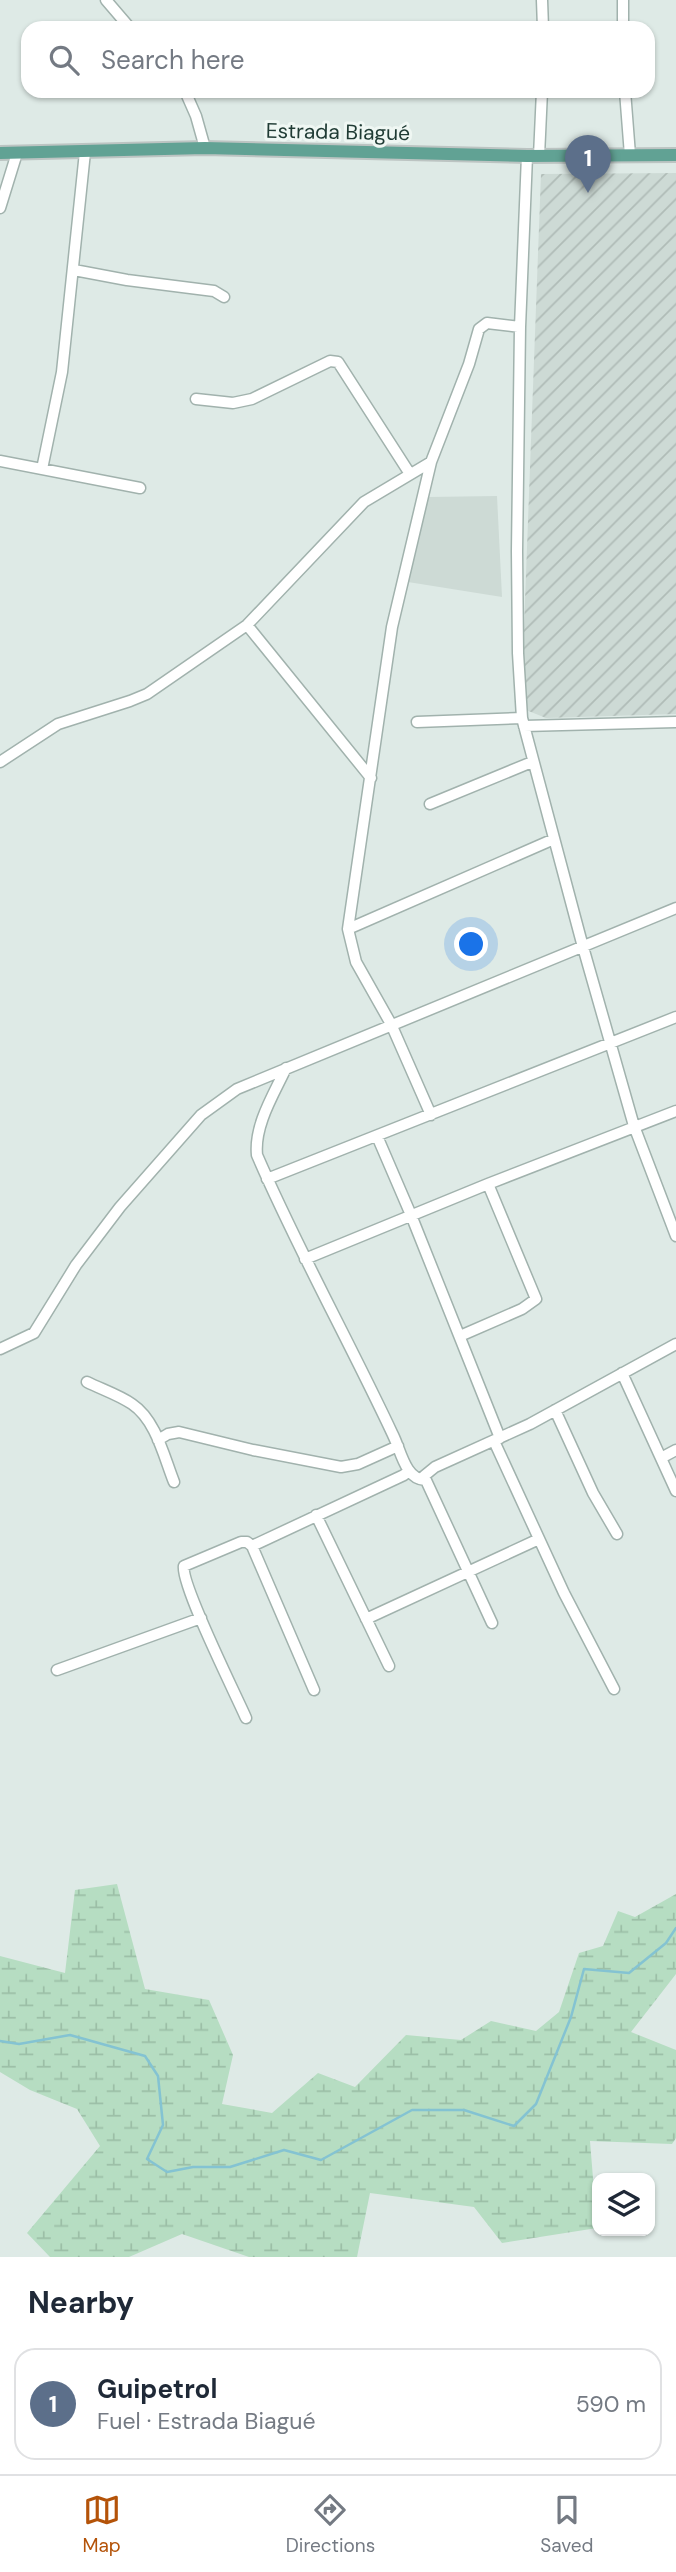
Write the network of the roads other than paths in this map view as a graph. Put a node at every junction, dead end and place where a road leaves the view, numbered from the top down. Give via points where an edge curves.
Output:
1 (106, 0) edge
2 (542, 0) edge
3 (623, 0) edge
4 (124, 21) edge
5 (543, 21) edge
6 (623, 21) edge
7 (188, 98) edge
8 (541, 98) edge
9 (626, 98) edge
10 (205, 148) junction
11 (85, 152) junction
12 (0, 153) edge
13 (18, 153) junction
14 (630, 155) junction
15 (676, 155) edge
16 (533, 156) junction
17 (0, 208) edge
18 (74, 270) junction
19 (224, 297) dead end
20 (520, 327) junction
21 (196, 399) dead end
22 (0, 461) edge
23 (431, 462) junction
24 (43, 469) junction
25 (410, 474) junction
26 (139, 488) dead end
27 (247, 625) junction
28 (418, 722) dead end
29 (523, 722) junction
30 (676, 722) edge
31 (0, 762) edge
32 (532, 762) junction
33 (371, 778) junction
34 (430, 804) dead end
35 (554, 839) junction
36 (676, 908) edge
37 (348, 929) junction
38 (583, 947) junction
39 (676, 1017) edge
40 (391, 1024) junction
41 (611, 1043) junction
42 (286, 1068) junction
43 (676, 1111) edge
44 (431, 1115) junction
45 (634, 1126) junction
46 (377, 1136) junction
47 (267, 1179) junction
48 (488, 1184) junction
49 (411, 1215) junction
50 (676, 1236) edge
51 (305, 1259) junction
52 (460, 1336) junction
53 (676, 1344) edge
54 (0, 1349) edge
55 (622, 1373) junction
56 (87, 1381) dead end
57 (555, 1410) junction
58 (158, 1440) junction
59 (497, 1440) junction
60 (398, 1446) junction
61 (676, 1450) edge
62 (661, 1458) junction
63 (408, 1471) junction
64 (425, 1480) junction
65 (174, 1482) dead end
66 (676, 1492) edge
67 (316, 1515) junction
68 (617, 1534) dead end
69 (539, 1539) junction
70 (252, 1546) junction
71 (470, 1571) junction
72 (201, 1618) junction
73 (366, 1619) junction
74 (492, 1623) dead end
75 (388, 1666) dead end
76 (57, 1670) dead end
77 (614, 1689) dead end
78 (314, 1690) dead end
79 (246, 1718) dead end

1 - 4 street
2 - 5 street
3 - 6 street
7 - 10 street
8 - 16 street
9 - 14 street
10 - 11 main road, Estrada Biagué
10 - 16 main road, Estrada Biagué
11 - 13 main road, Estrada Biagué
11 - 18 street
12 - 13 main road, Estrada Biagué
13 - 17 street
14 - 15 main road, Estrada Biagué
14 - 16 main road, Estrada Biagué
16 - 20 street
18 - 19 street via 214,291
18 - 24 street via 62,372
20 - 23 street via 487,323 478,329
20 - 29 street via 517,564
21 - 25 street via 242,402 330,361 338,362
22 - 24 street
23 - 25 street
23 - 33 street via 392,627
24 - 26 street
25 - 27 street via 351,514
27 - 31 street via 147,694 58,723
27 - 33 street
28 - 29 street
29 - 30 street
29 - 32 street
32 - 34 street
32 - 35 street
33 - 37 street
35 - 37 street
35 - 38 street
36 - 38 street
37 - 40 street via 356,962
38 - 40 street
38 - 41 street
39 - 41 street
40 - 42 street
40 - 44 street
41 - 44 street
41 - 45 street
42 - 47 street via 256,1140
42 - 54 street via 237,1089 201,1115 111,1218 34,1333
43 - 45 street
44 - 46 street
45 - 48 street
45 - 50 street
46 - 47 street
46 - 49 street
47 - 51 street
48 - 49 street
48 - 52 street via 536,1299
49 - 51 street
49 - 52 street
51 - 60 street
52 - 59 street
53 - 55 street
55 - 57 street
55 - 62 street
56 - 58 street via 132,1404 145,1416
57 - 59 street
57 - 68 street
58 - 60 street via 179,1432 341,1467
58 - 65 street
59 - 64 street via 435,1467
59 - 69 street
60 - 63 street
61 - 62 street
62 - 66 street
63 - 64 street
63 - 67 street
64 - 71 street
67 - 70 street
67 - 73 street
69 - 71 street
69 - 77 street
70 - 72 street via 240,1542 184,1566 183,1575
70 - 78 street
71 - 73 street
71 - 74 street
72 - 76 street
72 - 79 street
73 - 75 street

